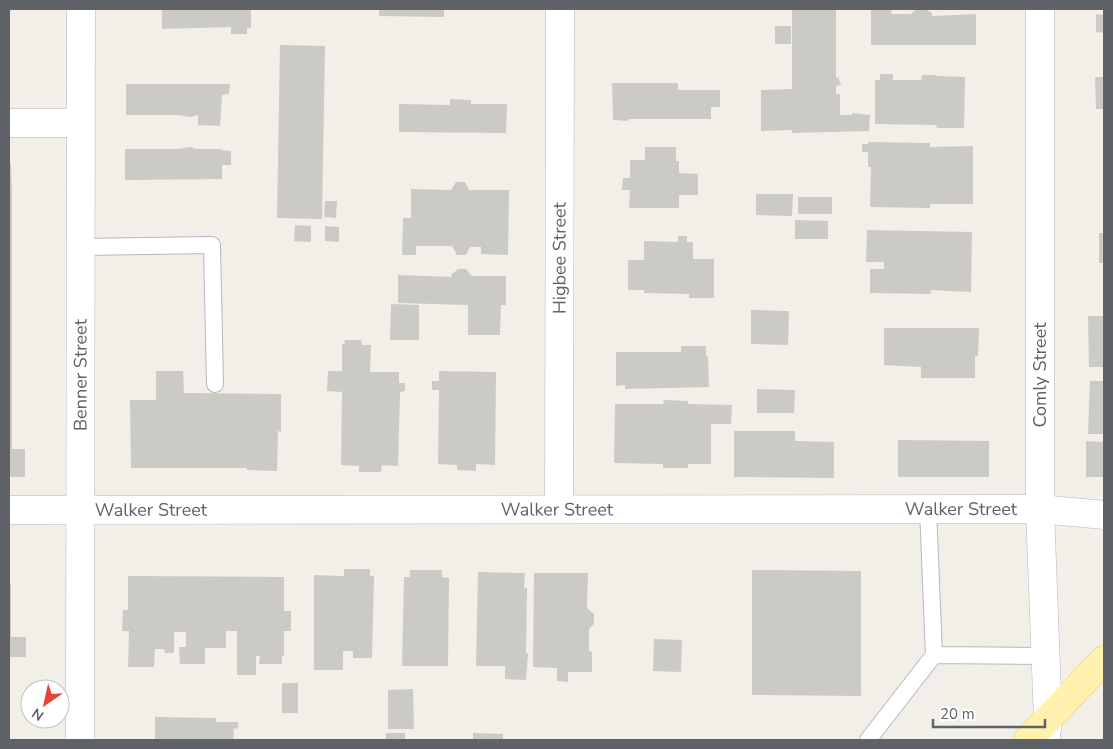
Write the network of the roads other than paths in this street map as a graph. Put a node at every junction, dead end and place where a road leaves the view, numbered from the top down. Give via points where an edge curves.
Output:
1 (81, 9) edge
2 (560, 9) edge
3 (1040, 9) edge
4 (9, 123) edge
5 (80, 124) junction
6 (80, 247) junction
7 (215, 384) dead end
8 (559, 508) junction
9 (928, 509) junction
10 (1040, 509) junction
11 (9, 510) edge
12 (80, 510) junction
13 (1104, 515) edge
14 (934, 655) junction
15 (1046, 656) junction
16 (1104, 660) edge
17 (1043, 734) edge
18 (80, 740) edge
19 (868, 740) edge
20 (1028, 740) edge

1 - 5 street, Benner Street
2 - 8 street, Higbee Street
3 - 10 street, Comly Street
4 - 5 street
5 - 6 street, Benner Street
6 - 7 lane via 212,245
6 - 12 street, Benner Street
8 - 9 street, Walker Street
8 - 12 street, Walker Street
9 - 10 street, Walker Street
9 - 14 lane
10 - 13 street, Walker Street
10 - 15 street, Comly Street
11 - 12 street, Walker Street
12 - 18 street, Benner Street
14 - 15 lane
14 - 19 lane
15 - 17 street, Comly Street
16 - 17 main road
17 - 20 main road

